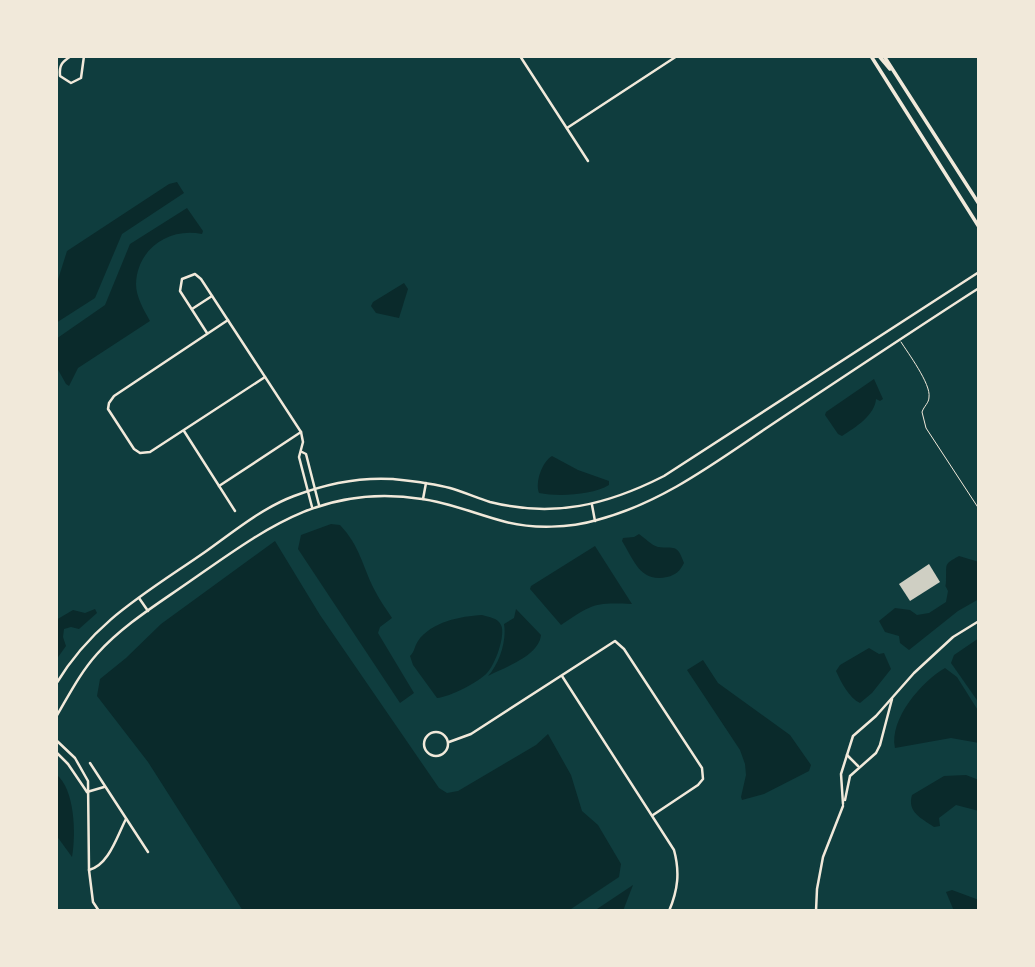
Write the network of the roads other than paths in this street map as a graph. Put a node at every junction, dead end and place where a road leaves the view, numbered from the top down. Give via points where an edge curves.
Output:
1 (71, 56) edge
2 (84, 56) edge
3 (520, 56) edge
4 (677, 56) edge
5 (871, 56) edge
6 (881, 56) edge
7 (567, 128) junction
8 (588, 162) dead end
9 (979, 204) edge
10 (979, 227) edge
11 (979, 272) edge
12 (979, 288) edge
13 (212, 296) junction
14 (191, 309) junction
15 (228, 320) junction
16 (207, 334) junction
17 (899, 340) junction
18 (265, 377) junction
19 (184, 430) junction
20 (301, 432) junction
21 (302, 452) junction
22 (308, 464) junction
23 (301, 466) junction
24 (426, 483) junction
25 (219, 486) junction
26 (315, 489) junction
27 (308, 492) junction
28 (423, 499) junction
29 (318, 505) junction
30 (592, 505) junction
31 (312, 508) junction
32 (979, 509) edge
33 (235, 511) dead end
34 (595, 521) junction
35 (139, 598) junction
36 (148, 611) junction
37 (979, 621) edge
38 (561, 675) junction
39 (56, 684) edge
40 (893, 695) junction
41 (56, 717) edge
42 (56, 740) edge
43 (449, 742) junction
44 (56, 752) edge
45 (847, 755) junction
46 (75, 758) junction
47 (90, 762) dead end
48 (68, 764) junction
49 (859, 766) junction
50 (105, 786) junction
51 (87, 792) junction
52 (843, 804) junction
53 (653, 815) junction
54 (126, 819) junction
55 (148, 852) dead end
56 (89, 870) junction
57 (99, 911) edge
58 (669, 911) edge
59 (816, 911) edge

1 - 2 street via 61,63 60,76 71,83 81,78
3 - 7 street
4 - 7 street
5 - 10 main road
6 - 9 main road
7 - 8 street
11 - 30 street via 664,476 630,494
12 - 17 street
13 - 14 street
13 - 14 street via 195,274 181,279 179,286
13 - 15 street
14 - 16 street
15 - 16 street
15 - 18 street
16 - 19 street via 109,403 108,409 140,453 150,452
17 - 32 lane via 929,391 922,412 926,428
17 - 34 street via 674,489
18 - 19 street
18 - 20 street
19 - 25 street
20 - 21 street
20 - 25 street
21 - 22 street
21 - 23 street
22 - 23 street
22 - 26 street
23 - 27 street
24 - 26 street via 390,479
24 - 28 street
24 - 30 street via 529,508
25 - 33 street
26 - 27 street
26 - 29 street
27 - 31 street
27 - 35 street via 254,517
28 - 29 street via 387,495
28 - 34 street via 509,523 548,526
29 - 31 street
30 - 34 street
31 - 36 street via 259,533
35 - 36 street
35 - 39 street via 92,635
36 - 41 street via 95,656
37 - 40 street via 953,637
38 - 43 street via 471,734
38 - 53 street
38 - 53 street via 610,643 620,643 681,735 702,768 703,779
40 - 45 street via 853,736
40 - 49 street via 880,745
42 - 46 street
43 - 43 street via 444,754 435,756 424,745 425,737 435,731
44 - 48 street
45 - 49 street
45 - 52 street via 841,774
46 - 48 street
46 - 51 street via 88,781
47 - 50 street
48 - 51 street
49 - 52 street via 850,776
50 - 51 street
50 - 54 street
51 - 56 street
52 - 59 street via 823,857
53 - 58 street via 678,865 676,896
54 - 55 street
54 - 56 street via 105,860 99,868
56 - 57 street via 93,902

